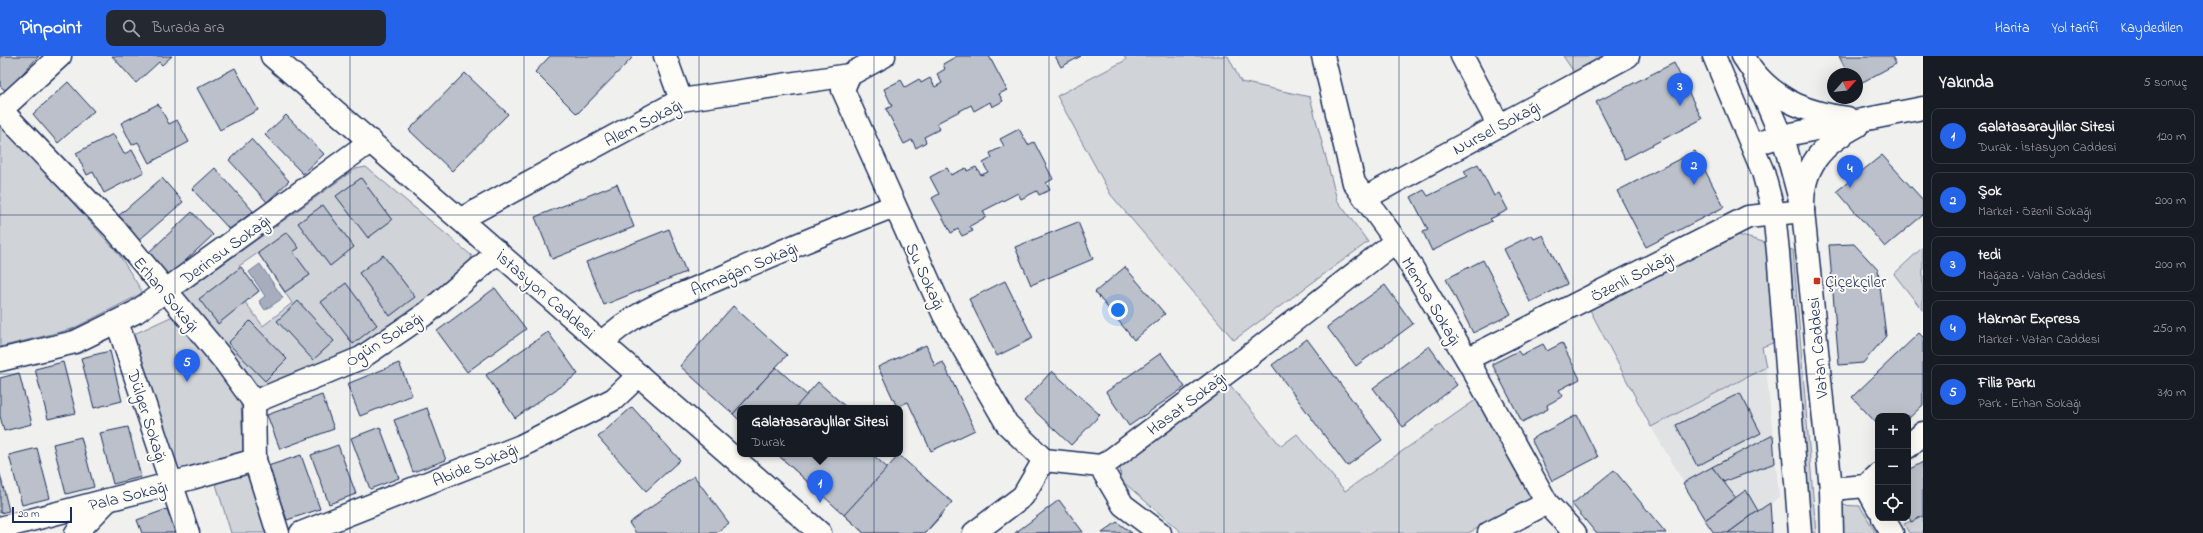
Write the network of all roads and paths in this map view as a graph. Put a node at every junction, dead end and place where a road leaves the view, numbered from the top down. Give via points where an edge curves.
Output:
1 (60, 56) edge
2 (272, 56) edge
3 (665, 56) edge
4 (884, 56) edge
5 (1323, 56) edge
6 (1462, 56) edge
7 (1628, 56) edge
8 (1714, 56) edge
9 (1748, 63) edge
10 (849, 75) junction
11 (681, 100) junction
12 (1923, 108) edge
13 (1, 109) edge
14 (1880, 117) junction
15 (1499, 126) junction
16 (1781, 136) junction
17 (371, 141) junction
18 (1752, 146) junction
19 (1365, 198) junction
20 (894, 206) junction
21 (1803, 211) junction
22 (1774, 213) junction
23 (461, 219) junction
24 (1396, 241) junction
25 (498, 252) junction
26 (165, 292) junction
27 (117, 322) junction
28 (602, 343) junction
29 (1467, 359) junction
30 (0, 360) edge
31 (639, 375) junction
32 (254, 402) junction
33 (1923, 433) edge
34 (1911, 444) edge
35 (255, 460) junction
36 (1044, 460) junction
37 (1100, 466) junction
38 (1872, 481) edge
39 (170, 484) junction
40 (1830, 489) junction
41 (1875, 494) edge
42 (108, 500) junction
43 (1547, 503) junction
44 (1885, 521) edge
45 (29, 527) edge
46 (0, 528) edge
47 (76, 533) edge
48 (188, 533) edge
49 (278, 533) edge
50 (301, 533) edge
51 (820, 533) edge
52 (974, 533) edge
53 (1160, 533) edge
54 (1489, 533) edge
55 (1575, 533) edge
56 (1800, 533) edge
57 (1832, 533) edge
58 (1892, 533) edge

1 - 13 street
2 - 17 street, İstasyon Caddesi
3 - 11 street
4 - 10 street, Alem Sokağı
5 - 19 street, Memba Sokağı via 1354,183
6 - 15 street
7 - 15 street, Nursel Sokağı
8 - 18 street, Vatan Caddesi
9 - 14 street via 1763,83 1780,96 1805,109 1850,118
9 - 16 street, Vatan Caddesi
10 - 11 street, Alem Sokağı
10 - 20 street, Su Sokağı via 843,90
11 - 23 street, Alem Sokağı
12 - 14 street
13 - 26 street, Erhan Sokağı via 114,228
14 - 16 street
14 - 21 street via 1847,131 1820,154 1805,180
15 - 19 street, Nursel Sokağı
16 - 18 street
16 - 21 street, Vatan Caddesi
17 - 23 street, İstasyon Caddesi
17 - 26 street, Derinsu Sokağı
18 - 22 street, Vatan Caddesi via 1763,172
19 - 24 street, Memba Sokağı
20 - 28 street, Armağan Sokağı via 773,254 652,307 614,330
20 - 36 street, Su Sokağı via 944,315 1008,424
21 - 22 street, Özenli Sokağı
21 - 40 street, Vatan Caddesi
22 - 29 street, Özenli Sokağı via 1748,217
22 - 56 street, Vatan Caddesi
23 - 25 street, İstasyon Caddesi
24 - 29 street, Memba Sokağı
24 - 37 street, Hasat Sokağı via 1240,363
25 - 28 street, İstasyon Caddesi
25 - 32 street, Ogün Sokağı via 427,313 361,358
26 - 27 street, Derinsu Sokağı
26 - 32 street, Erhan Sokağı via 226,363
27 - 30 street, Derinsu Sokağı via 76,342
27 - 39 street, Dülger Sokağı
28 - 31 street, İstasyon Caddesi
29 - 43 street, Memba Sokağı
31 - 50 street, Abide Sokağı via 614,399 521,446
31 - 51 street, İstasyon Caddesi
32 - 35 street
33 - 34 street
35 - 39 street, Pala Sokağı
35 - 49 street
36 - 37 street
36 - 52 street via 1022,496
37 - 53 street via 1123,505
38 - 40 street
38 - 41 street
39 - 42 street, Pala Sokağı
39 - 48 street, Dülger Sokağı
40 - 57 street, Vatan Caddesi
42 - 45 street, Pala Sokağı
42 - 47 street
43 - 54 street
43 - 55 street, Memba Sokağı
44 - 58 street
45 - 46 street, Pala Sokağı

